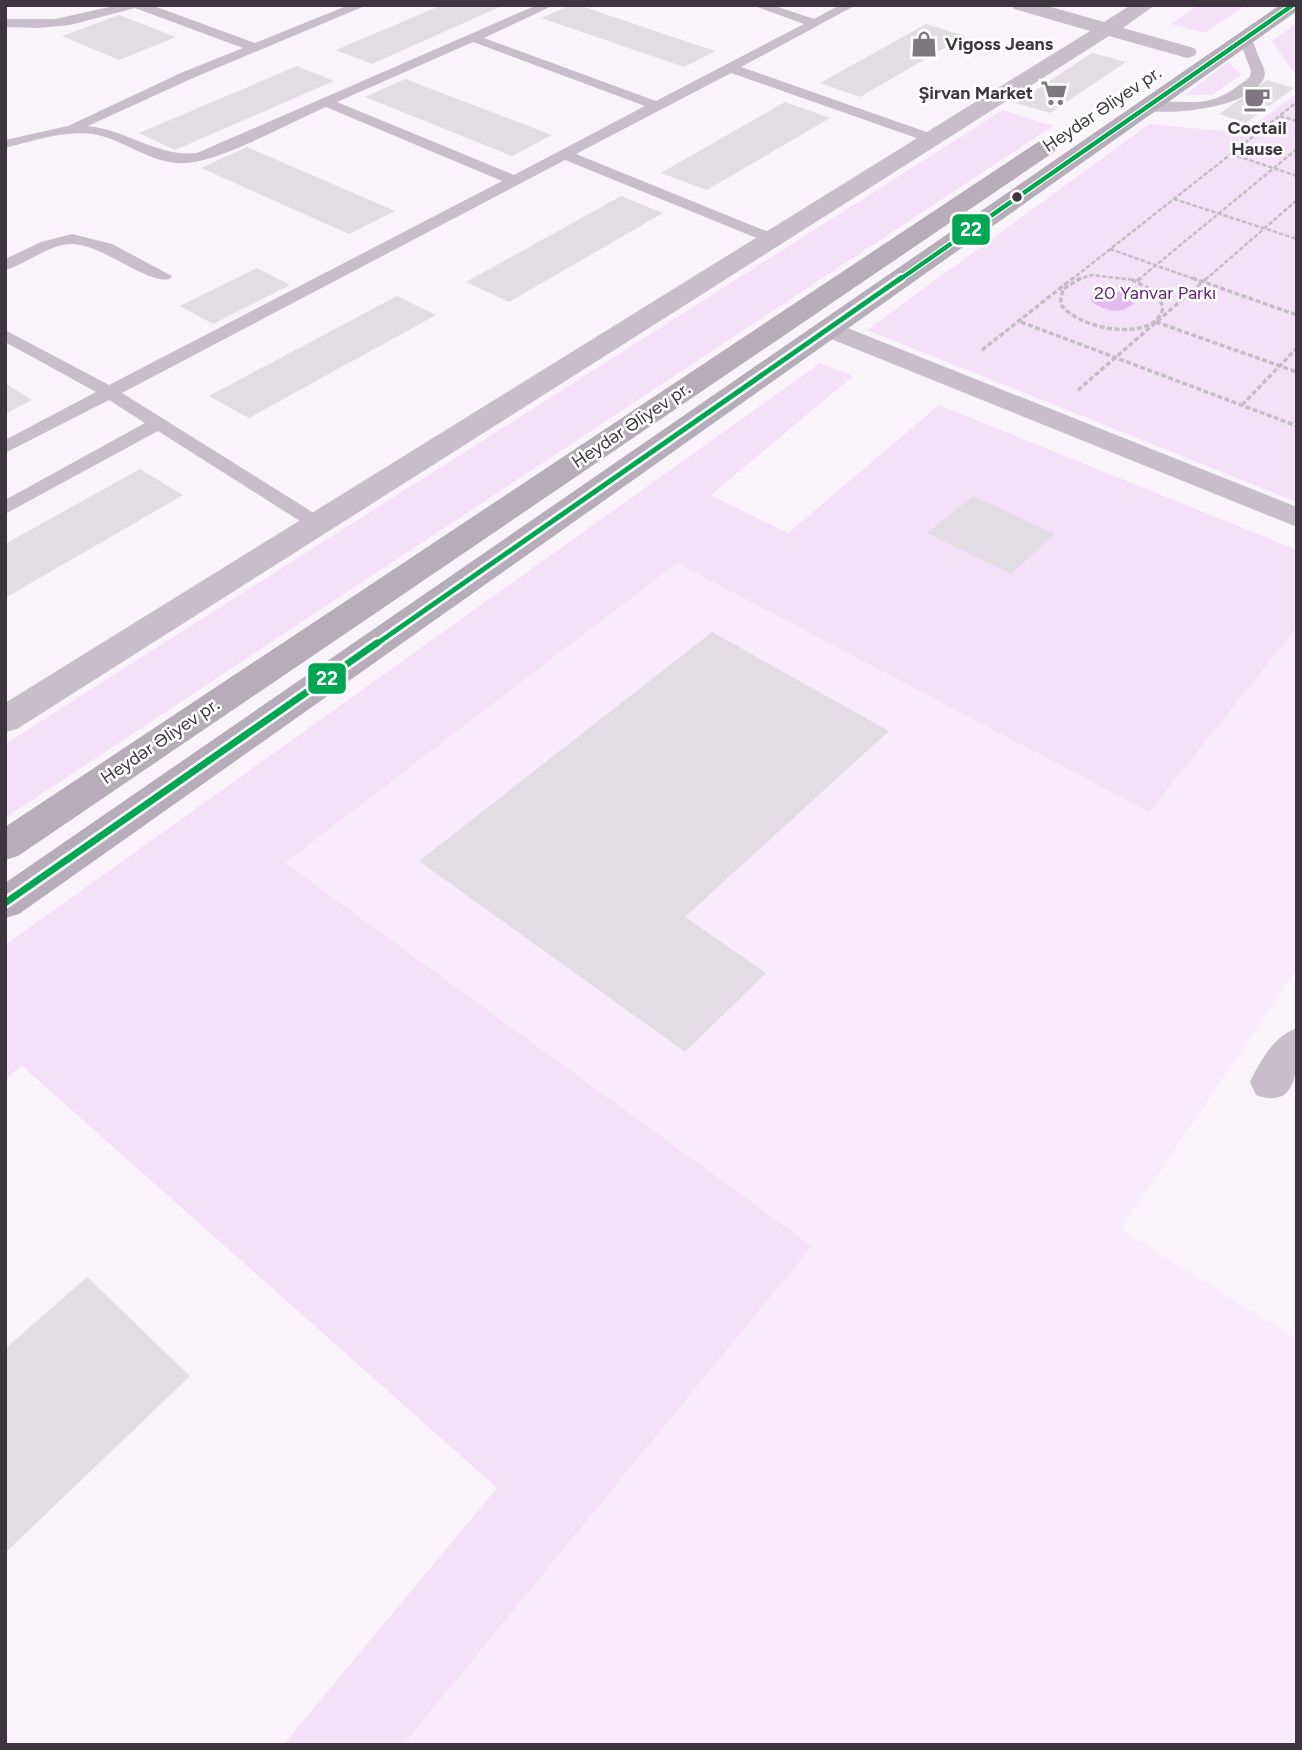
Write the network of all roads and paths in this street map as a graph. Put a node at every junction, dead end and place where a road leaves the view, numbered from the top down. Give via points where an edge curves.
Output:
1 (132, 5) edge
2 (139, 5) edge
3 (361, 5) edge
4 (548, 5) edge
5 (758, 5) edge
6 (850, 5) edge
7 (1021, 5) edge
8 (1145, 5) edge
9 (1257, 5) edge
10 (1293, 5) edge
11 (5, 23) edge
12 (815, 23) junction
13 (1106, 29) junction
14 (473, 38) junction
15 (1245, 39) junction
16 (255, 48) junction
17 (1187, 52) junction
18 (731, 68) junction
19 (325, 102) junction
20 (1297, 102) edge
21 (657, 106) junction
22 (1147, 107) junction
23 (1279, 116) junction
24 (1297, 121) edge
25 (70, 129) junction
26 (930, 138) junction
27 (5, 144) edge
28 (1297, 149) edge
29 (1231, 153) junction
30 (565, 155) junction
31 (1274, 168) junction
32 (1297, 176) edge
33 (515, 181) junction
34 (1173, 199) junction
35 (1297, 201) edge
36 (1218, 214) junction
37 (1264, 229) junction
38 (770, 238) junction
39 (1297, 239) edge
40 (1110, 249) junction
41 (5, 265) edge
42 (1155, 265) junction
43 (164, 276) dead end
44 (1137, 281) junction
45 (1203, 282) junction
46 (1063, 285) junction
47 (1297, 315) edge
48 (1020, 321) junction
49 (1155, 322) junction
50 (830, 329) junction
51 (5, 335) edge
52 (1297, 348) edge
53 (1115, 358) junction
54 (1279, 365) junction
55 (1297, 372) edge
56 (946, 377) junction
57 (110, 393) junction
58 (1242, 405) junction
59 (1046, 417) junction
60 (159, 424) junction
61 (1297, 426) edge
62 (5, 447) edge
63 (5, 508) edge
64 (1297, 518) edge
65 (318, 524) junction
66 (5, 720) edge
67 (5, 846) edge
68 (5, 903) edge
69 (1297, 1046) edge
70 (1271, 1082) dead end

1 - 11 lane via 69,23
2 - 16 lane
3 - 16 lane
4 - 14 lane
5 - 12 lane
6 - 12 lane
7 - 13 street
8 - 13 street
9 - 17 main road, Heydər Əliyev pr.
10 - 15 main road, Heydər Əliyev pr.
12 - 18 lane
13 - 17 street
13 - 26 street
14 - 19 lane
14 - 21 lane
15 - 22 main road, Heydər Əliyev pr.
15 - 22 lane via 1257,78 1228,101 1211,106
16 - 25 lane
17 - 67 main road, Heydər Əliyev pr.
18 - 21 lane
18 - 26 lane
19 - 25 lane via 200,157 180,161 101,131
19 - 33 lane
20 - 23 path
21 - 30 lane
22 - 50 main road, Heydər Əliyev pr.
23 - 24 path
23 - 29 path
25 - 27 lane
26 - 38 street
28 - 31 path
29 - 31 path
29 - 34 path
30 - 33 lane
30 - 38 lane
31 - 32 path
31 - 36 path
33 - 57 lane
34 - 36 path
34 - 40 path
35 - 37 path
36 - 37 path
36 - 42 path
37 - 39 path
37 - 45 path
38 - 65 street
40 - 42 path
40 - 46 path
41 - 43 lane via 71,239 88,241
42 - 44 path
42 - 45 path
44 - 46 path via 1091,275
44 - 49 path via 1159,294 1165,304
45 - 47 path
45 - 49 path
46 - 48 path
46 - 49 path via 1059,304 1083,322 1122,329
48 - 53 path
48 - 56 path
49 - 53 path
49 - 54 path
50 - 56 street
50 - 68 main road, Heydər Əliyev pr.
51 - 57 lane
52 - 54 path
53 - 58 path
53 - 59 path
54 - 55 path
54 - 58 path
56 - 59 street
57 - 60 lane
57 - 62 lane
58 - 61 path
59 - 64 street
60 - 63 lane
60 - 65 lane
65 - 66 street
69 - 70 street

